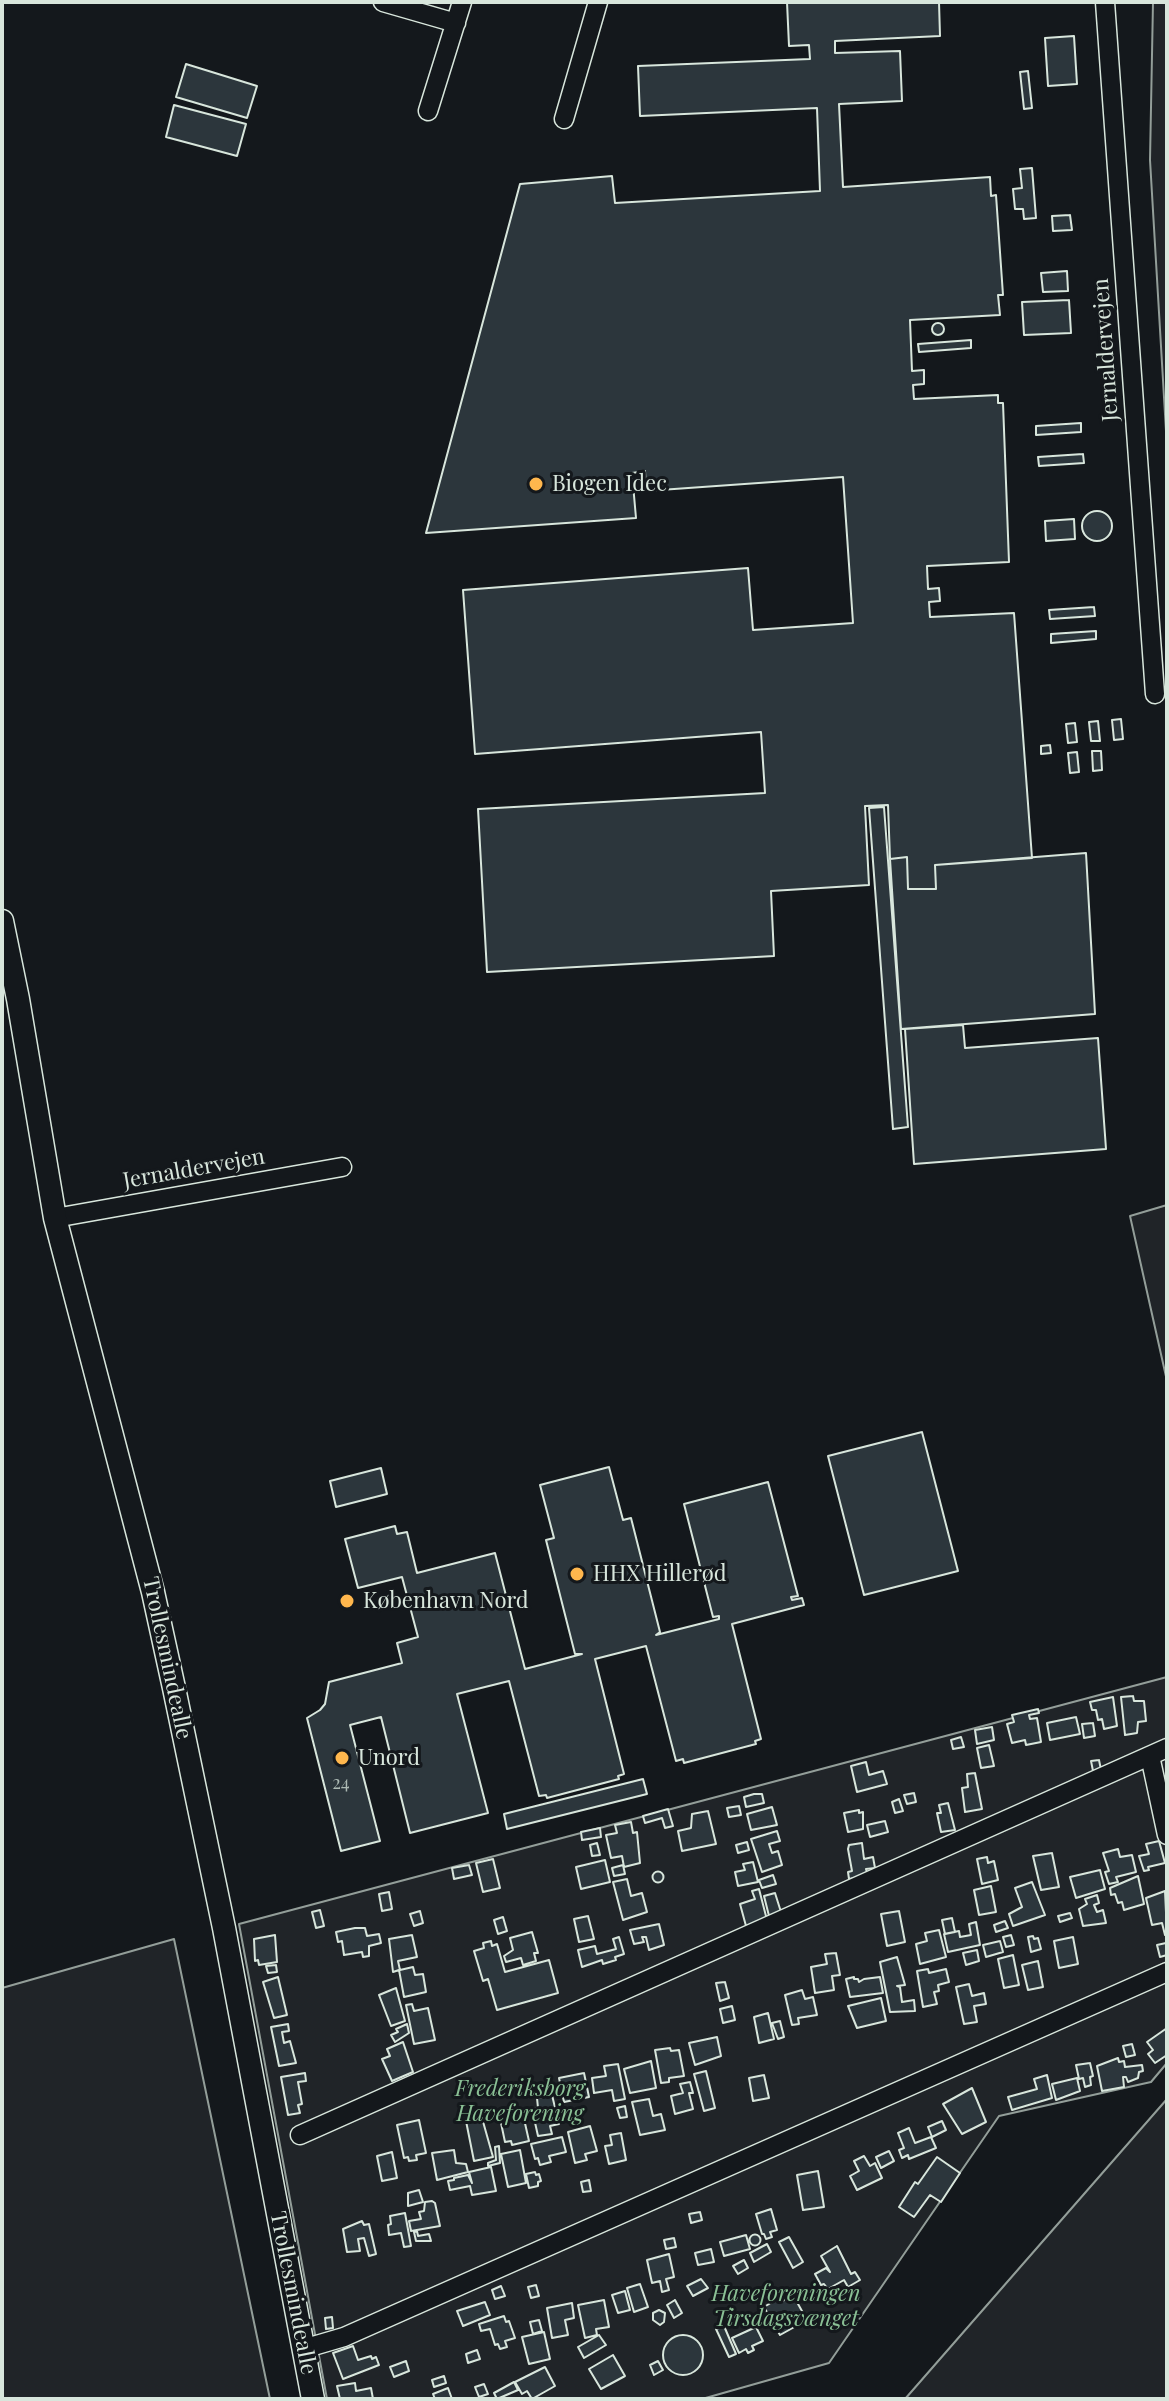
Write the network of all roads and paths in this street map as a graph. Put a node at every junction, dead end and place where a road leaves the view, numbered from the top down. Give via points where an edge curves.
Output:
1 (383, 2) edge
2 (462, 2) edge
3 (598, 2) edge
4 (1105, 2) edge
5 (456, 23) junction
6 (428, 111) dead end
7 (564, 119) dead end
8 (1155, 694) dead end
9 (2, 921) edge
10 (342, 1167) dead end
11 (55, 1218) junction
12 (1158, 1752) edge
13 (1167, 1835) edge
14 (1167, 1972) edge
15 (300, 2135) dead end
16 (303, 2349) junction
17 (313, 2399) edge

1 - 5 street
2 - 5 street
3 - 7 street
4 - 8 street, Jernaldervejen
5 - 6 street
9 - 11 street, Trollesmindealle
10 - 11 street, Jernaldervejen
11 - 16 street, Trollesmindealle via 168,1661
12 - 13 street
12 - 15 street
14 - 16 street via 344,2337
16 - 17 street, Trollesmindealle

